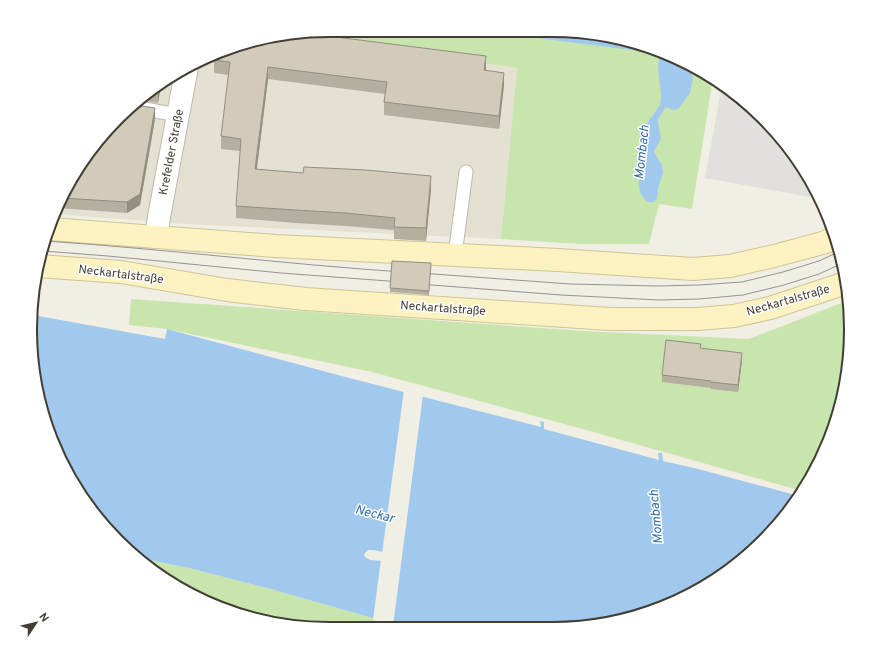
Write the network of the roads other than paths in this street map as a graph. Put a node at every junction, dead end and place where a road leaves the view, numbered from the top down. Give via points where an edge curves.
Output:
1 (186, 75) edge
2 (139, 108) edge
3 (178, 115) junction
4 (466, 172) dead end
5 (55, 230) edge
6 (156, 237) junction
7 (829, 240) edge
8 (456, 255) junction
9 (44, 266) edge
10 (840, 285) edge

1 - 3 street, Krefelder Straße
2 - 3 lane
3 - 6 street, Krefelder Straße
4 - 8 lane
5 - 6 main road
6 - 8 main road
7 - 8 main road via 730,266 693,269
9 - 10 main road, Neckartalstraße via 121,272 227,290 305,299 610,319 697,319 734,316 770,308

